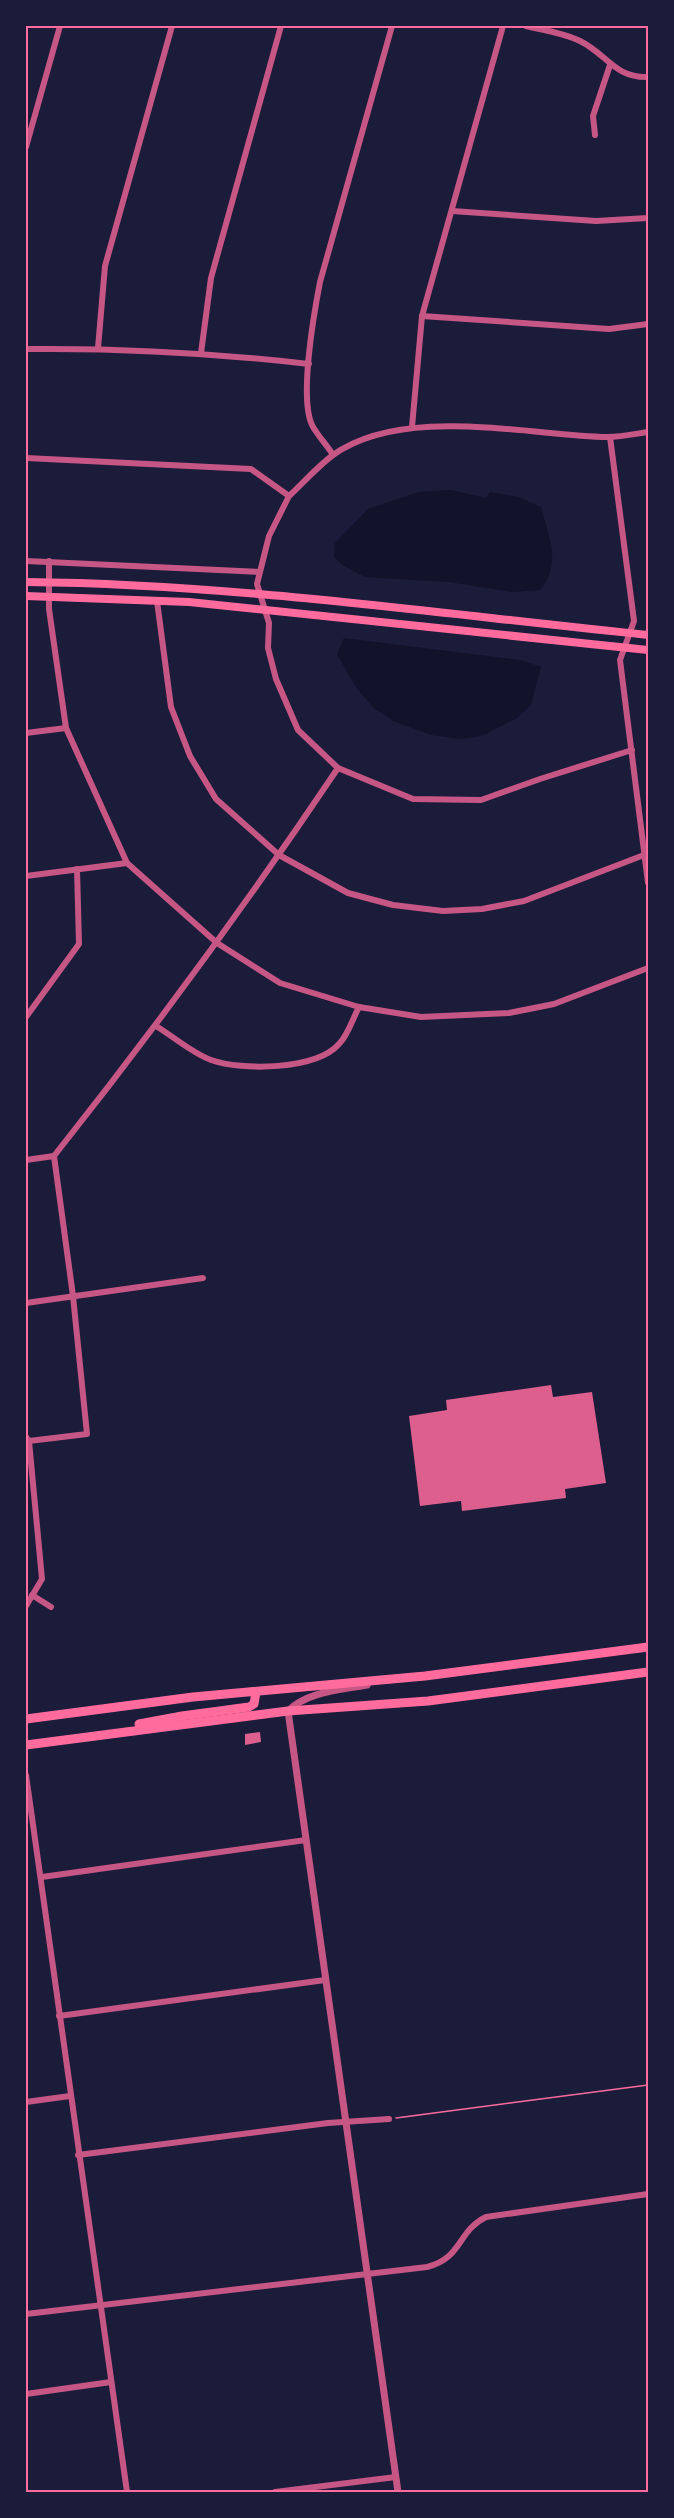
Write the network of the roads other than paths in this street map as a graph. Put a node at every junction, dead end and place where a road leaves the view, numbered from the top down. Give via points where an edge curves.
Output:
1 (60, 26) edge
2 (172, 26) edge
3 (281, 26) edge
4 (392, 26) edge
5 (503, 26) edge
6 (526, 26) edge
7 (610, 65) junction
8 (648, 77) edge
9 (595, 135) dead end
10 (26, 147) edge
11 (452, 211) junction
12 (648, 218) edge
13 (422, 316) junction
14 (648, 324) edge
15 (98, 348) junction
16 (26, 349) edge
17 (201, 353) junction
18 (309, 364) junction
19 (412, 427) junction
20 (648, 432) edge
21 (610, 437) junction
22 (333, 455) junction
23 (26, 458) edge
24 (289, 496) junction
25 (26, 561) edge
26 (50, 561) junction
27 (260, 572) junction
28 (26, 582) edge
29 (49, 582) junction
30 (260, 594) junction
31 (26, 596) edge
32 (48, 597) junction
33 (157, 601) junction
34 (265, 610) junction
35 (630, 633) junction
36 (648, 635) edge
37 (625, 648) junction
38 (648, 650) edge
39 (66, 728) junction
40 (26, 733) edge
41 (632, 750) junction
42 (338, 768) junction
43 (279, 855) junction
44 (644, 855) junction
45 (127, 863) junction
46 (78, 869) junction
47 (26, 876) edge
48 (648, 883) edge
49 (217, 943) junction
50 (648, 968) edge
51 (359, 1007) junction
52 (26, 1017) edge
53 (156, 1026) junction
54 (54, 1156) junction
55 (26, 1160) edge
56 (203, 1278) dead end
57 (73, 1296) junction
58 (26, 1303) edge
59 (27, 1439) edge
60 (32, 1595) junction
61 (26, 1606) edge
62 (51, 1607) dead end
63 (648, 1647) edge
64 (648, 1672) edge
65 (395, 1679) junction
66 (256, 1692) junction
67 (288, 1711) junction
68 (26, 1719) edge
69 (108, 1734) junction
70 (26, 1745) edge
71 (26, 1774) edge
72 (306, 1840) junction
73 (42, 1877) junction
74 (325, 1980) junction
75 (59, 2016) junction
76 (70, 2096) junction
77 (26, 2102) edge
78 (389, 2119) road end
79 (345, 2123) junction
80 (78, 2155) junction
81 (648, 2194) edge
82 (366, 2273) junction
83 (99, 2304) junction
84 (26, 2314) edge
85 (111, 2382) junction
86 (26, 2394) edge
87 (396, 2477) junction
88 (127, 2493) edge
89 (275, 2493) edge
90 (398, 2493) edge

1 - 10 street
2 - 15 street via 105,266
3 - 17 street via 211,278
4 - 18 street via 320,282
5 - 11 street
6 - 7 street via 579,40
7 - 8 street via 625,74
7 - 9 street via 594,116
11 - 12 street via 596,221
11 - 13 street
13 - 14 street via 609,329
13 - 19 street
15 - 16 street
15 - 17 street
17 - 18 street
18 - 22 street via 307,408 312,424
19 - 21 street
19 - 22 street via 372,436
20 - 21 street
21 - 35 street via 634,615
22 - 24 street
23 - 24 street via 251,469
24 - 27 street via 269,536
25 - 26 street
26 - 27 street
26 - 29 street
27 - 30 street
28 - 29 main road
29 - 30 main road
29 - 32 street
30 - 34 street
30 - 35 main road
31 - 32 main road
32 - 33 main road
32 - 39 street
33 - 34 main road
33 - 43 street via 171,707 190,756 216,798
34 - 37 main road
34 - 42 street via 268,648 276,679 298,730
35 - 36 main road
35 - 37 street
37 - 38 main road
37 - 41 street via 620,660
39 - 40 street
39 - 45 street
41 - 42 street via 482,800 413,799
41 - 44 street
42 - 43 street
43 - 44 street via 348,893 393,905 443,911 524,901
43 - 49 street
44 - 48 street
45 - 46 street
45 - 49 street
46 - 47 street
46 - 52 street via 79,944
49 - 51 street via 280,983
49 - 53 street
50 - 51 street via 554,1004 509,1013 421,1017
51 - 53 street via 339,1044 315,1059 276,1065 241,1067 210,1059
53 - 54 street
54 - 55 street
54 - 57 street
56 - 57 street
57 - 58 street
57 - 59 street via 87,1434
59 - 60 street via 42,1580
60 - 61 street
60 - 62 street
63 - 65 highway
64 - 67 highway via 428,1701
65 - 66 highway
65 - 67 street via 313,1696
66 - 68 highway
66 - 69 highway via 251,1707 182,1716
67 - 69 highway
67 - 72 street
69 - 70 highway
71 - 73 street
72 - 73 street
72 - 74 street
73 - 75 street
74 - 75 street
74 - 79 street
75 - 76 street
76 - 77 street
76 - 80 street
78 - 79 street
79 - 80 street
79 - 82 street
80 - 83 street
81 - 82 street via 491,2215 471,2226 454,2253 439,2264
82 - 83 street
82 - 87 street
83 - 84 street
83 - 85 street
85 - 86 street
85 - 88 street
87 - 89 street
87 - 90 street

